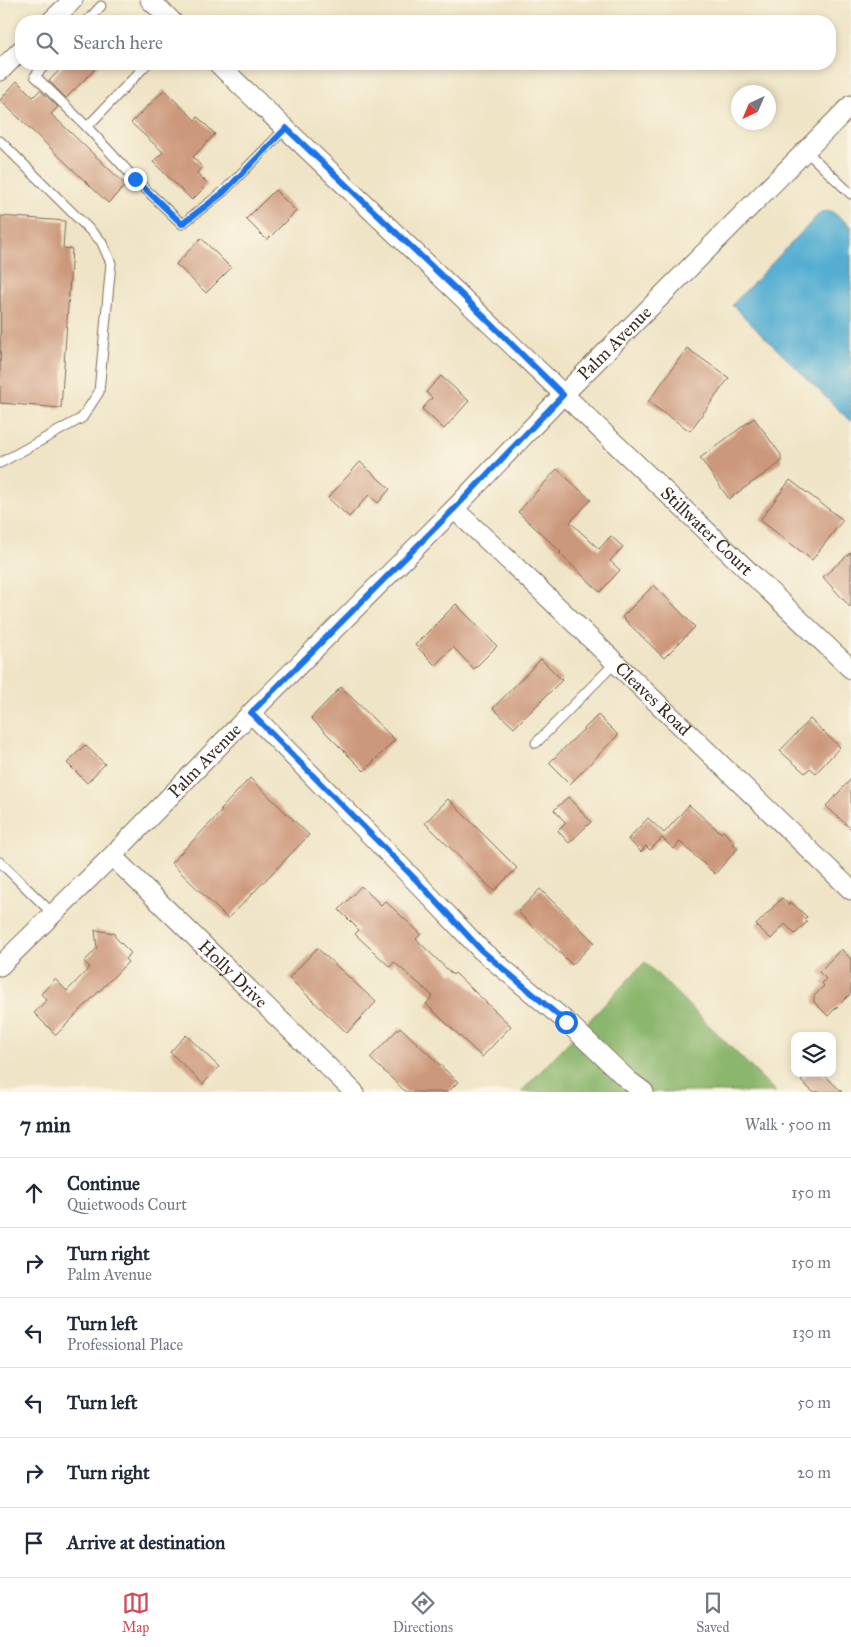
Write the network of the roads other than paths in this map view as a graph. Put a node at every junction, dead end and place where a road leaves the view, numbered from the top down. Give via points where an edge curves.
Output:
1 (73, 0) edge
2 (150, 0) edge
3 (101, 6) dead end
4 (57, 15) edge
5 (93, 15) edge
6 (166, 15) edge
7 (15, 56) edge
8 (40, 70) edge
9 (142, 70) edge
10 (224, 70) edge
11 (0, 71) edge
12 (851, 105) edge
13 (87, 127) junction
14 (286, 128) junction
15 (0, 141) edge
16 (806, 150) junction
17 (851, 194) edge
18 (563, 395) junction
19 (0, 463) edge
20 (454, 509) junction
21 (616, 662) junction
22 (851, 669) edge
23 (251, 713) junction
24 (536, 743) dead end
25 (112, 856) junction
26 (0, 862) edge
27 (851, 890) edge
28 (53, 914) junction
29 (0, 966) edge
30 (354, 1092) edge
31 (644, 1092) edge

1 - 4 street
2 - 6 street
3 - 5 lane
7 - 11 street
8 - 13 lane via 35,76
9 - 13 lane
10 - 14 street, Stillwater Court
12 - 16 street, Palm Avenue
13 - 14 lane via 182,224 224,192
14 - 18 street, Stillwater Court
15 - 19 lane via 101,241 112,262 99,392 82,418
16 - 17 lane
16 - 18 street, Palm Avenue
18 - 20 street, Palm Avenue
18 - 22 street, Stillwater Court
20 - 21 street, Cleaves Road
20 - 23 street, Palm Avenue
21 - 24 lane
21 - 27 street, Cleaves Road
23 - 25 street, Palm Avenue
23 - 31 street via 481,950
25 - 28 street, Palm Avenue
25 - 30 street, Holly Drive
26 - 28 lane
28 - 29 street, Palm Avenue

